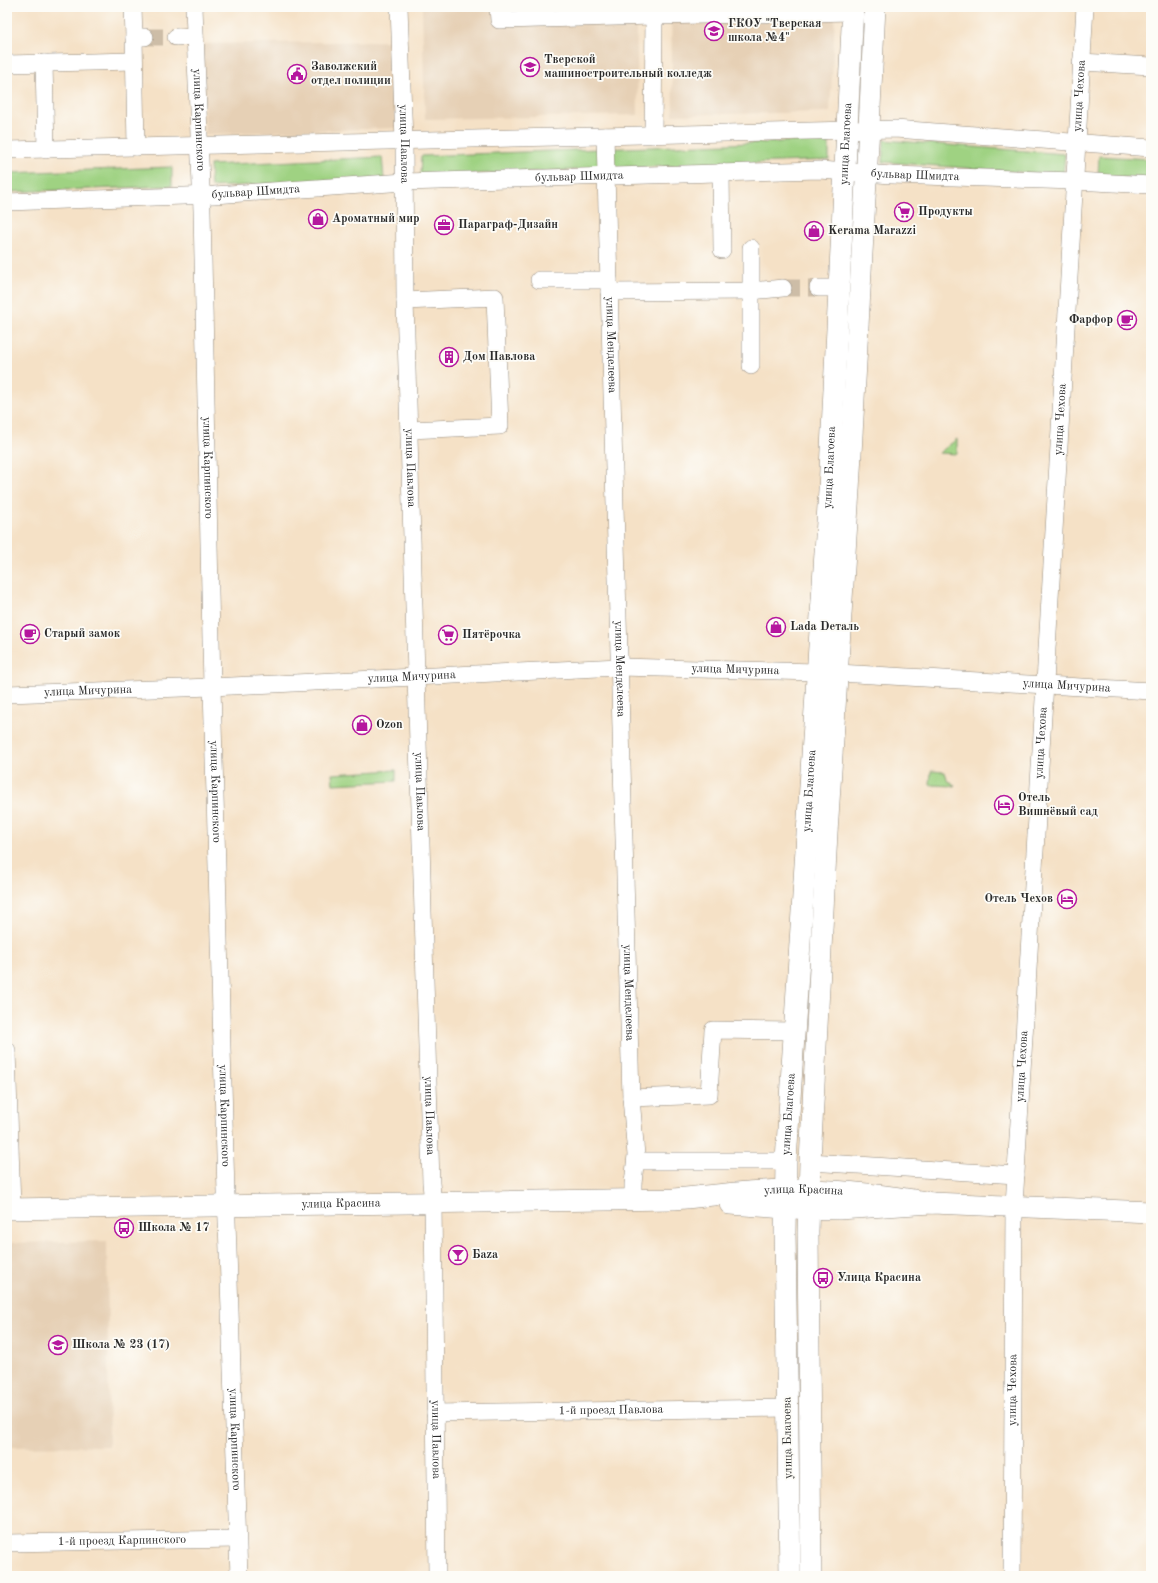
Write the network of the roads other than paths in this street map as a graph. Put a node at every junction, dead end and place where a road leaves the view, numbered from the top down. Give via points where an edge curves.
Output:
1 (133, 7) edge
2 (194, 7) edge
3 (399, 7) edge
4 (498, 7) edge
5 (875, 7) edge
6 (1084, 7) edge
7 (853, 10) edge
8 (706, 11) edge
9 (654, 16) junction
10 (195, 36) junction
11 (176, 37) tunnel mouth
12 (134, 61) junction
13 (1081, 62) junction
14 (44, 63) junction
15 (7, 64) edge
16 (1151, 66) edge
17 (848, 129) junction
18 (869, 129) junction
19 (653, 135) junction
20 (605, 136) junction
21 (404, 141) junction
22 (1077, 142) junction
23 (199, 146) junction
24 (136, 147) junction
25 (1151, 148) edge
26 (7, 150) edge
27 (46, 150) junction
28 (845, 171) junction
29 (721, 172) junction
30 (867, 173) junction
31 (606, 176) junction
32 (1075, 181) junction
33 (405, 182) junction
34 (1151, 185) edge
35 (201, 196) junction
36 (7, 202) edge
37 (751, 248) dead end
38 (722, 250) dead end
39 (540, 280) dead end
40 (609, 286) junction
41 (783, 288) tunnel mouth
42 (818, 288) tunnel mouth
43 (839, 288) junction
44 (751, 291) junction
45 (405, 301) junction
46 (751, 366) dead end
47 (409, 430) junction
48 (818, 651) junction
49 (619, 667) junction
50 (817, 672) junction
51 (838, 673) junction
52 (416, 676) junction
53 (1044, 684) junction
54 (212, 687) junction
55 (1151, 691) edge
56 (7, 694) edge
57 (836, 697) junction
58 (795, 1031) junction
59 (7, 1050) edge
60 (631, 1098) junction
61 (636, 1161) junction
62 (786, 1161) junction
63 (810, 1162) junction
64 (1016, 1175) junction
65 (786, 1199) junction
66 (809, 1199) junction
67 (634, 1200) junction
68 (433, 1203) junction
69 (1014, 1206) junction
70 (226, 1207) junction
71 (9, 1209) edge
72 (1151, 1212) edge
73 (788, 1408) junction
74 (435, 1413) junction
75 (237, 1539) junction
76 (7, 1543) edge
77 (238, 1576) edge
78 (437, 1576) edge
79 (790, 1576) edge
80 (811, 1576) edge
81 (1012, 1576) edge

1 - 12 street via 140,37
2 - 10 street, улица Карпинского
3 - 21 street, улица Павлова
4 - 9 street via 498,20
5 - 18 main road, улица Благоева
6 - 13 street, улица Чехова
7 - 8 street
7 - 17 main road, улица Благоева
8 - 9 street
9 - 19 street
10 - 11 street
10 - 23 street, улица Карпинского
12 - 14 street
12 - 24 street
13 - 16 street
13 - 22 street, улица Чехова
14 - 15 street
14 - 27 street
17 - 18 street
17 - 19 street
17 - 28 main road, улица Благоева
18 - 22 street
18 - 30 main road, улица Благоева
19 - 20 street
20 - 21 street
20 - 31 street, улица Менделеева
21 - 23 street
21 - 33 street, улица Павлова
22 - 25 street
22 - 32 street, улица Чехова
23 - 24 street
23 - 35 street, улица Карпинского
24 - 27 street
26 - 27 street
28 - 29 street, бульвар Шмидта
28 - 30 street, бульвар Шмидта
28 - 43 main road, улица Благоева
29 - 31 street, бульвар Шмидта
29 - 38 street
30 - 32 street, бульвар Шмидта
30 - 51 main road, улица Благоева
31 - 33 street, бульвар Шмидта
31 - 40 street, улица Менделеева
32 - 34 street, бульвар Шмидта
32 - 53 street, улица Чехова
33 - 35 street, бульвар Шмидта
33 - 45 street, улица Павлова
35 - 36 street, бульвар Шмидта
35 - 54 street, улица Карпинского
37 - 44 street
39 - 40 street
40 - 44 street
40 - 49 street, улица Менделеева
41 - 44 street
42 - 43 street
43 - 48 main road, улица Благоева
44 - 46 street
45 - 47 street, улица Павлова
45 - 47 street via 495,298 500,426
47 - 52 street, улица Павлова
48 - 50 main road, улица Благоева
48 - 51 main road via 829,670
49 - 50 street, улица Мичурина
49 - 52 street, улица Мичурина
49 - 60 street, улица Менделеева
50 - 57 main road via 830,680
50 - 58 main road, улица Благоева
51 - 53 street, улица Мичурина
51 - 57 main road, улица Благоева
52 - 54 street, улица Мичурина
52 - 68 street, улица Павлова
53 - 55 street, улица Мичурина
53 - 64 street, улица Чехова
54 - 56 street, улица Мичурина
54 - 70 street, улица Карпинского
57 - 63 main road, улица Благоева
58 - 60 street via 713,1030 709,1095
58 - 62 main road, улица Благоева
59 - 71 street
60 - 61 street, улица Менделеева
61 - 62 street
61 - 67 street, улица Менделеева
62 - 65 main road, улица Благоева
63 - 64 street
63 - 66 main road, улица Благоева
64 - 69 street, улица Чехова
65 - 66 main road, улица Красина
65 - 67 main road, улица Красина
65 - 73 main road, улица Благоева
66 - 69 main road, улица Красина via 839,1209 932,1203
66 - 80 main road, улица Благоева
67 - 68 main road, улица Красина
68 - 70 main road, улица Красина
68 - 74 street, улица Павлова
69 - 72 main road, улица Красина
69 - 81 street, улица Чехова
70 - 71 main road, улица Красина
70 - 75 street, улица Карпинского
73 - 74 street, 1-й проезд Павлова
73 - 79 main road, улица Благоева
74 - 78 street, улица Павлова
75 - 76 street, 1-й проезд Карпинского
75 - 77 street, улица Карпинского

